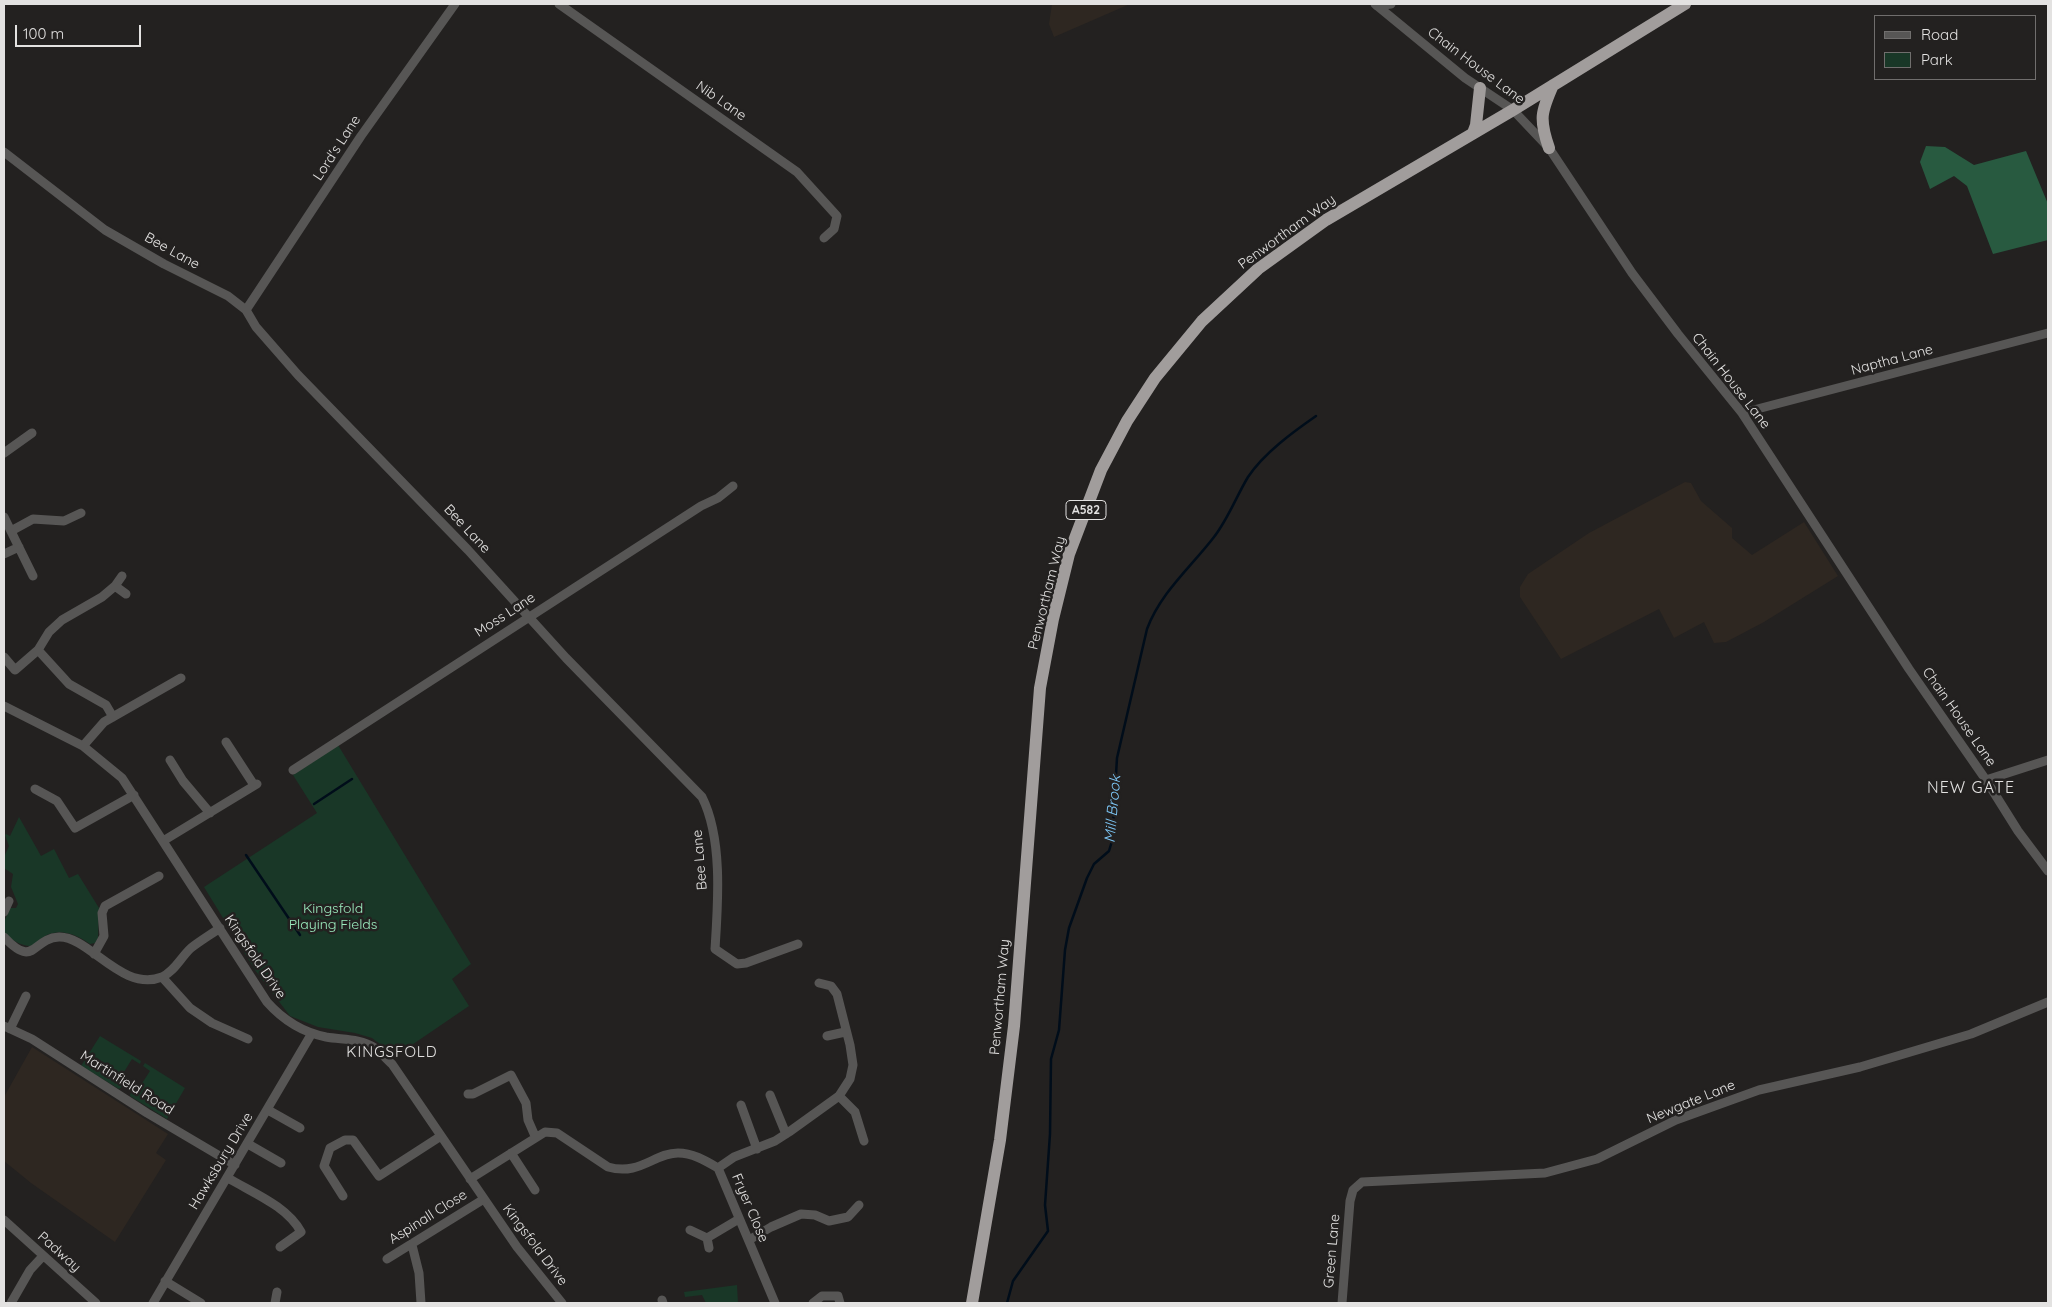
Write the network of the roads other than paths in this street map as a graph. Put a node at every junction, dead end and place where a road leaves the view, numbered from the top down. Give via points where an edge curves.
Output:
1 (455, 4) edge
2 (559, 4) edge
3 (1391, 4) edge
4 (1685, 4) edge
5 (1376, 5) edge
6 (1553, 85) junction
7 (1480, 88) junction
8 (1513, 110) junction
9 (1473, 133) junction
10 (1549, 148) junction
11 (4, 152) edge
12 (824, 238) dead end
13 (246, 310) junction
14 (2048, 334) edge
15 (1742, 413) junction
16 (32, 433) dead end
17 (4, 453) edge
18 (733, 486) dead end
19 (81, 513) dead end
20 (4, 517) edge
21 (11, 531) junction
22 (19, 547) junction
23 (4, 554) edge
24 (34, 576) dead end
25 (122, 576) dead end
26 (115, 586) junction
27 (126, 594) dead end
28 (527, 617) junction
29 (38, 650) junction
30 (4, 657) edge
31 (181, 678) dead end
32 (4, 706) edge
33 (113, 717) junction
34 (226, 742) dead end
35 (83, 746) junction
36 (170, 760) dead end
37 (2048, 760) edge
38 (293, 770) dead end
39 (1986, 780) junction
40 (35, 789) dead end
41 (134, 795) junction
42 (210, 813) junction
43 (163, 842) junction
44 (2048, 871) edge
45 (160, 876) dead end
46 (9, 901) dead end
47 (4, 912) edge
48 (220, 928) junction
49 (4, 937) edge
50 (798, 944) dead end
51 (94, 954) junction
52 (162, 977) junction
53 (819, 983) dead end
54 (26, 996) dead end
55 (2048, 1002) edge
56 (7, 1027) edge
57 (845, 1032) junction
58 (312, 1033) junction
59 (827, 1036) dead end
60 (248, 1039) dead end
61 (468, 1094) dead end
62 (770, 1095) dead end
63 (839, 1096) junction
64 (741, 1105) dead end
65 (268, 1110) junction
66 (300, 1128) dead end
67 (786, 1134) junction
68 (441, 1136) junction
69 (535, 1136) junction
70 (864, 1141) dead end
71 (248, 1144) junction
72 (757, 1149) junction
73 (511, 1153) junction
74 (281, 1163) dead end
75 (236, 1165) junction
76 (718, 1168) junction
77 (228, 1178) junction
78 (470, 1179) junction
79 (535, 1190) dead end
80 (343, 1196) dead end
81 (484, 1199) junction
82 (1350, 1201) joint
83 (859, 1205) dead end
84 (739, 1219) junction
85 (4, 1220) edge
86 (690, 1230) dead end
87 (707, 1238) junction
88 (749, 1240) junction
89 (412, 1245) junction
90 (280, 1247) dead end
91 (709, 1248) dead end
92 (43, 1256) junction
93 (387, 1259) dead end
94 (165, 1281) junction
95 (277, 1292) dead end
96 (11, 1303) edge
97 (96, 1303) edge
98 (153, 1303) edge
99 (201, 1303) edge
100 (275, 1303) edge
101 (421, 1303) edge
102 (562, 1303) edge
103 (774, 1303) edge
104 (813, 1303) edge
105 (840, 1303) edge
106 (972, 1303) edge
107 (1342, 1303) edge

1 - 13 street, Lord's Lane via 361,136
2 - 12 street, Nib Lane via 797,172 837,216 834,229
3 - 5 street
4 - 6 highway, Penwortham Way / A582
5 - 7 street, Chain House Lane
6 - 8 highway, Penwortham Way / A582
6 - 10 highway via 1541,110 1542,128
7 - 8 street, Chain House Lane
7 - 9 highway
8 - 9 highway, Penwortham Way / A582
8 - 10 street, Chain House Lane
9 - 106 highway, Penwortham Way / A582 via 1326,220 1258,269 1202,321 1155,378 1101,470 1069,554 1040,688 1014,1026 1000,1140
10 - 15 street, Chain House Lane via 1632,273
11 - 13 street, Bee Lane via 105,230 228,296
13 - 28 street, Bee Lane via 256,327 298,374 468,550
14 - 15 street, Naptha Lane
15 - 39 street, Chain House Lane
16 - 17 street
18 - 28 street, Moss Lane
19 - 21 street via 64,522 33,519
20 - 21 street
21 - 22 street
22 - 23 street
22 - 24 street
25 - 26 street
26 - 27 street
26 - 29 street via 56,626
28 - 38 street, Moss Lane
28 - 50 street, Bee Lane via 702,797 708,809 716,852 715,949 737,964
29 - 30 street via 15,670
29 - 33 street via 69,684 106,705
31 - 33 street
32 - 35 street, Kingsfold Drive
33 - 35 street via 93,732
34 - 42 street via 256,784
35 - 41 street, Kingsfold Drive via 122,778
36 - 42 street via 183,782
37 - 39 street
39 - 44 street, Chain House Lane
40 - 41 street via 56,801 75,828
41 - 43 street, Kingsfold Drive
42 - 43 street
43 - 48 street, Kingsfold Drive
45 - 51 street via 105,906 102,913 104,936
46 - 47 street
48 - 52 street via 192,947 171,972
48 - 58 street, Kingsfold Drive via 274,1009 290,1024
49 - 51 street via 25,952 32,952 49,939 64,938
51 - 52 street via 133,977 152,980
52 - 60 street via 190,1008 212,1023
53 - 57 street via 831,986 837,994
54 - 56 street
55 - 82 street, Newgate Lane via 1971,1034 1860,1067 1759,1090 1676,1120 1597,1159 1545,1173 1367,1180 1353,1190
56 - 75 street, Martinfield Road via 32,1039 147,1113
57 - 59 street
57 - 63 street via 853,1065 850,1079
58 - 65 street, Hawksbury Drive
58 - 68 street, Kingsfold Drive via 357,1041 377,1049 392,1064
61 - 69 street via 511,1076 526,1103 528,1120
62 - 67 street
63 - 67 street
63 - 70 street via 855,1112
64 - 72 street
65 - 66 street
65 - 71 street, Hawksbury Drive
67 - 72 street
68 - 78 street, Kingsfold Drive
68 - 80 street via 379,1176 354,1140 346,1140 330,1148 324,1166
69 - 73 street
69 - 76 street, Fryer Close via 545,1132 557,1133 616,1170 630,1169 678,1153 702,1159
71 - 74 street
71 - 75 street, Hawksbury Drive
72 - 76 street via 734,1157
73 - 78 street
73 - 79 street
75 - 77 street, Hawksbury Drive
76 - 84 street, Fryer Close
77 - 90 street via 286,1212 296,1224 301,1232
77 - 94 street, Hawksbury Drive
78 - 81 street, Kingsfold Drive
81 - 89 street, Aspinall Close
81 - 102 street, Kingsfold Drive
82 - 107 street, Green Lane
83 - 88 street via 848,1218 828,1221 815,1215 801,1214
84 - 87 street
84 - 88 street, Fryer Close
85 - 92 street, Padway
86 - 87 street
87 - 91 street
88 - 103 street, Fryer Close
89 - 93 street, Aspinall Close
89 - 101 street
92 - 96 street via 30,1270
92 - 97 street, Padway
94 - 98 street, Hawksbury Drive
94 - 99 street
95 - 100 street
104 - 105 street via 822,1296 838,1296

